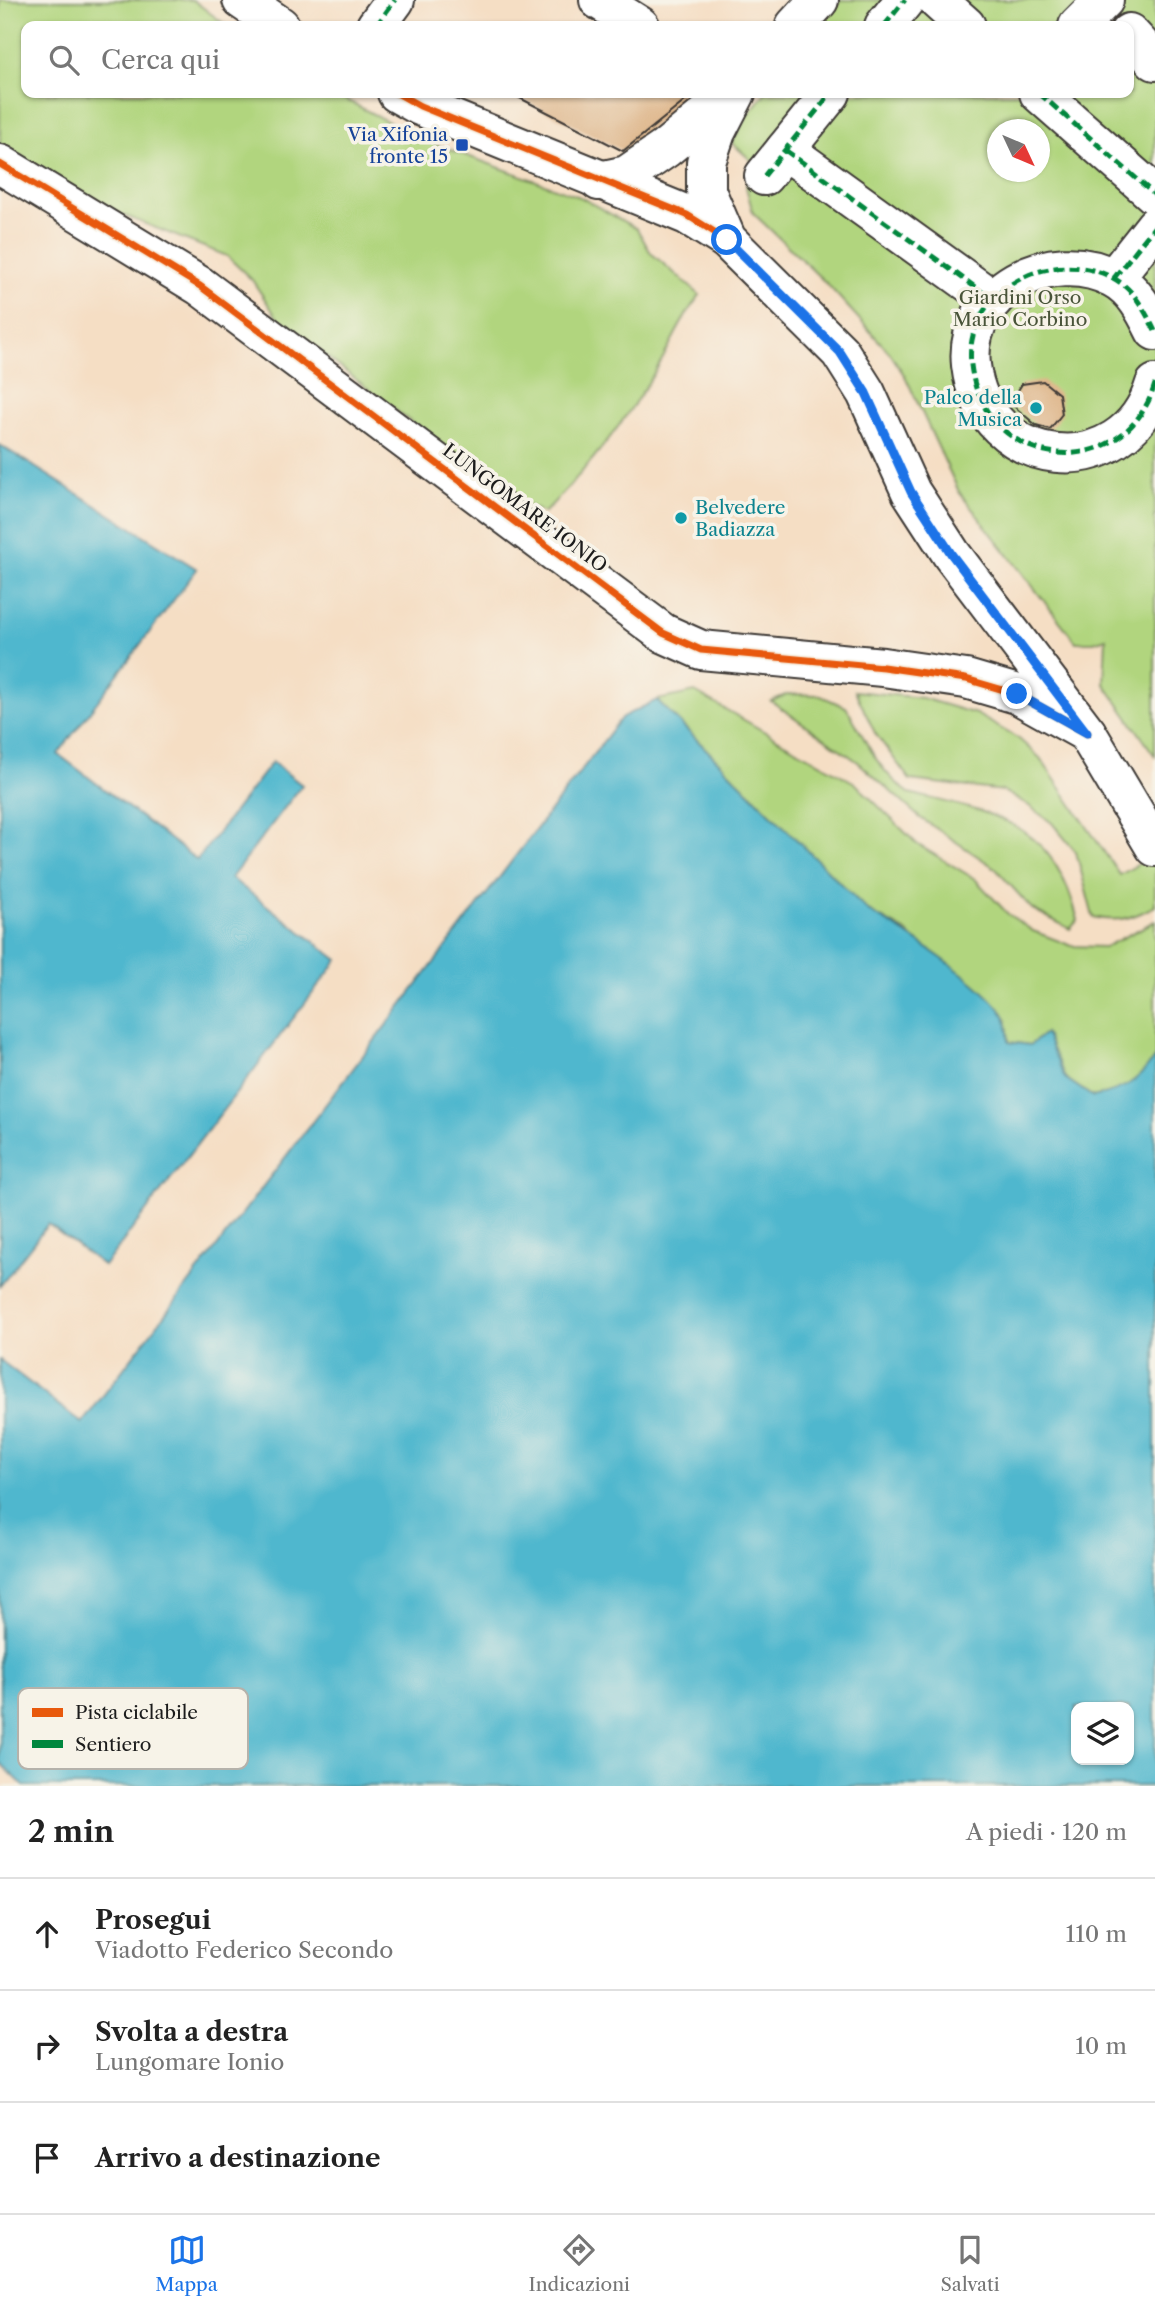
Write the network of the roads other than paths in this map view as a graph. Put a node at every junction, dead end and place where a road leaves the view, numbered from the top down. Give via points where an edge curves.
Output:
1 (242, 0) edge
2 (396, 0) edge
3 (599, 0) edge
4 (820, 0) edge
5 (905, 0) edge
6 (937, 0) edge
7 (273, 21) edge
8 (380, 21) edge
9 (632, 21) edge
10 (800, 21) edge
11 (888, 21) edge
12 (960, 21) edge
13 (1134, 38) edge
14 (1155, 61) edge
15 (406, 98) edge
16 (728, 98) edge
17 (732, 98) edge
18 (827, 98) edge
19 (1045, 98) edge
20 (0, 164) edge
21 (599, 181) junction
22 (1155, 195) edge
23 (1153, 234) edge
24 (727, 240) junction
25 (1114, 278) junction
26 (993, 300) junction
27 (1155, 331) edge
28 (1155, 384) edge
29 (1087, 733) junction
30 (1155, 847) edge

1 - 7 street
2 - 8 street
3 - 9 street
4 - 10 street
5 - 11 street
6 - 12 street
13 - 14 street
15 - 21 street
16 - 21 street via 627,175
17 - 24 street via 706,162 706,191
18 - 26 street via 775,163
19 - 22 street
20 - 29 street, LUNGOMARE IONIO via 201,286 663,633 701,650 967,679 1017,694
21 - 24 street via 687,215
23 - 25 street
24 - 29 street via 840,352 866,393 911,492 952,555
25 - 26 street via 1083,267 1051,266 1020,277
25 - 27 street via 1140,302
26 - 28 street via 976,328 970,363 978,397 998,427 1027,447 1062,455 1097,449 1128,431 1149,403
29 - 30 street

